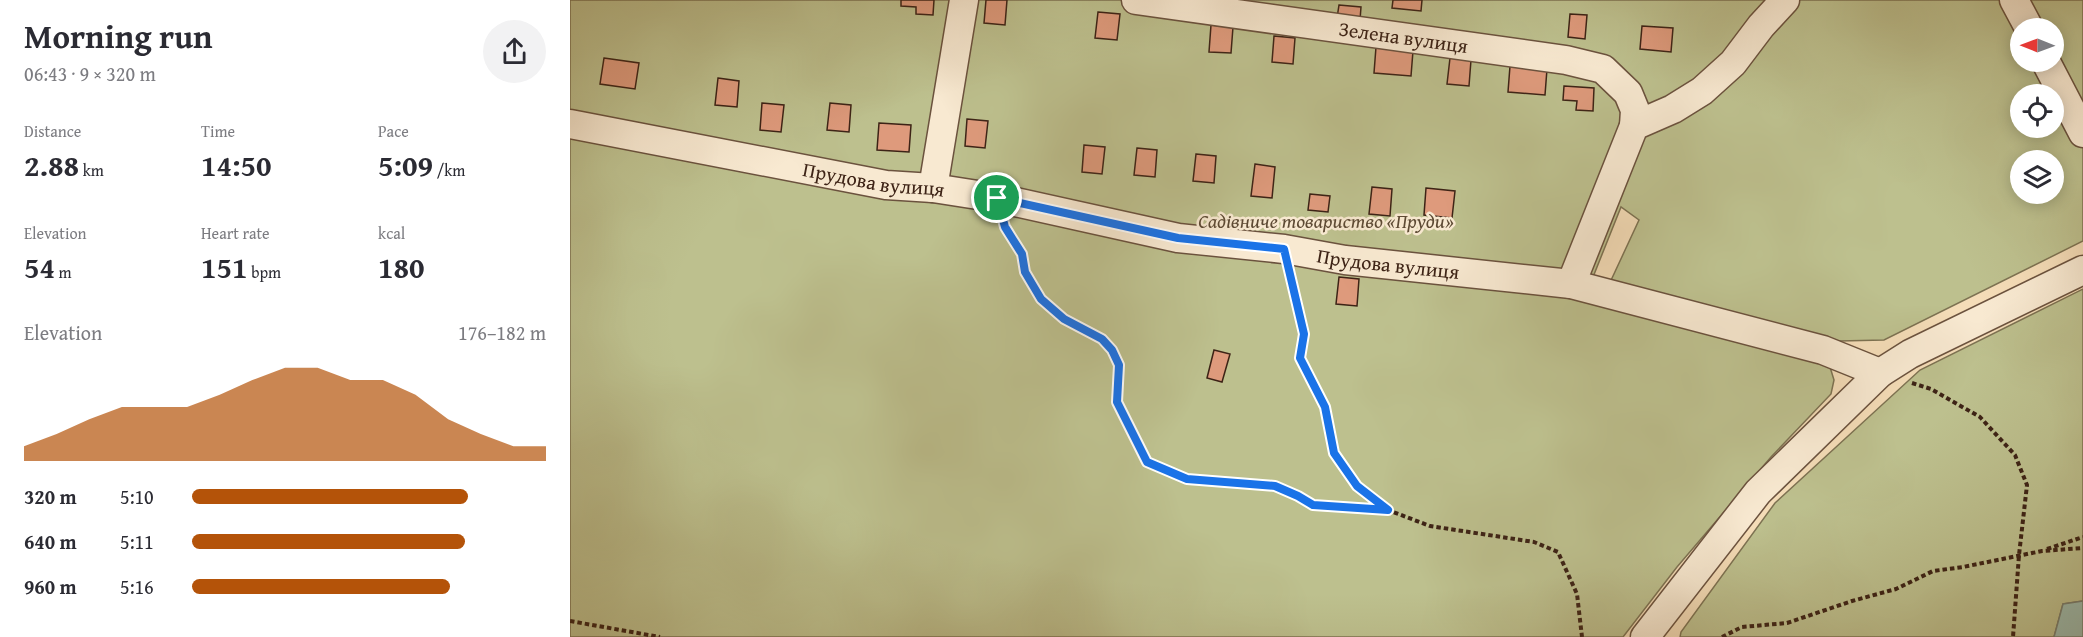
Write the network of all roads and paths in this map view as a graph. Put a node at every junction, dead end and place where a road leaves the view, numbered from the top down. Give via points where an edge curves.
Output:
1 (964, 0) edge
2 (1136, 0) edge
3 (1785, 0) edge
4 (2014, 0) edge
5 (2024, 18) edge
6 (2051, 72) edge
7 (570, 124) edge
8 (1634, 126) junction
9 (2083, 133) edge
10 (933, 188) junction
11 (997, 198) junction
12 (1284, 249) junction
13 (2083, 270) edge
14 (1571, 284) junction
15 (1880, 373) junction
16 (1388, 510) junction
17 (2083, 537) edge
18 (2083, 549) edge
19 (2042, 551) junction
20 (2019, 555) junction
21 (570, 621) edge
22 (660, 637) edge
23 (1582, 637) edge
24 (1645, 637) edge
25 (1722, 637) edge
26 (2013, 637) edge

1 - 10 street
2 - 8 street, Зелена вулиця via 1566,60 1603,69 1628,93 1635,110
3 - 8 street via 1733,63 1702,91
4 - 5 street
6 - 9 street
7 - 10 street, Прудова вулиця via 886,185
8 - 14 street
10 - 11 street, Прудова вулиця
11 - 12 street, Прудова вулиця via 1178,238
11 - 16 path via 1005,227 1022,254 1025,272 1041,299 1064,319 1102,339 1112,350 1119,365 1117,402 1147,462 1187,479 1275,486 1313,505
12 - 14 street, Прудова вулиця via 1345,261
12 - 16 path via 1304,334 1300,358 1325,407 1334,453 1357,486
13 - 15 street via 1910,354
14 - 15 street, Прудова вулиця via 1823,350
15 - 20 path via 1931,389 1980,417 2015,455 2027,485
15 - 24 street via 1758,492
16 - 23 path via 1430,526 1534,542 1558,552 1577,594
17 - 19 path
18 - 19 path
19 - 20 path
20 - 25 path via 1933,571 1896,589 1787,623 1742,627
20 - 26 path
21 - 22 path

